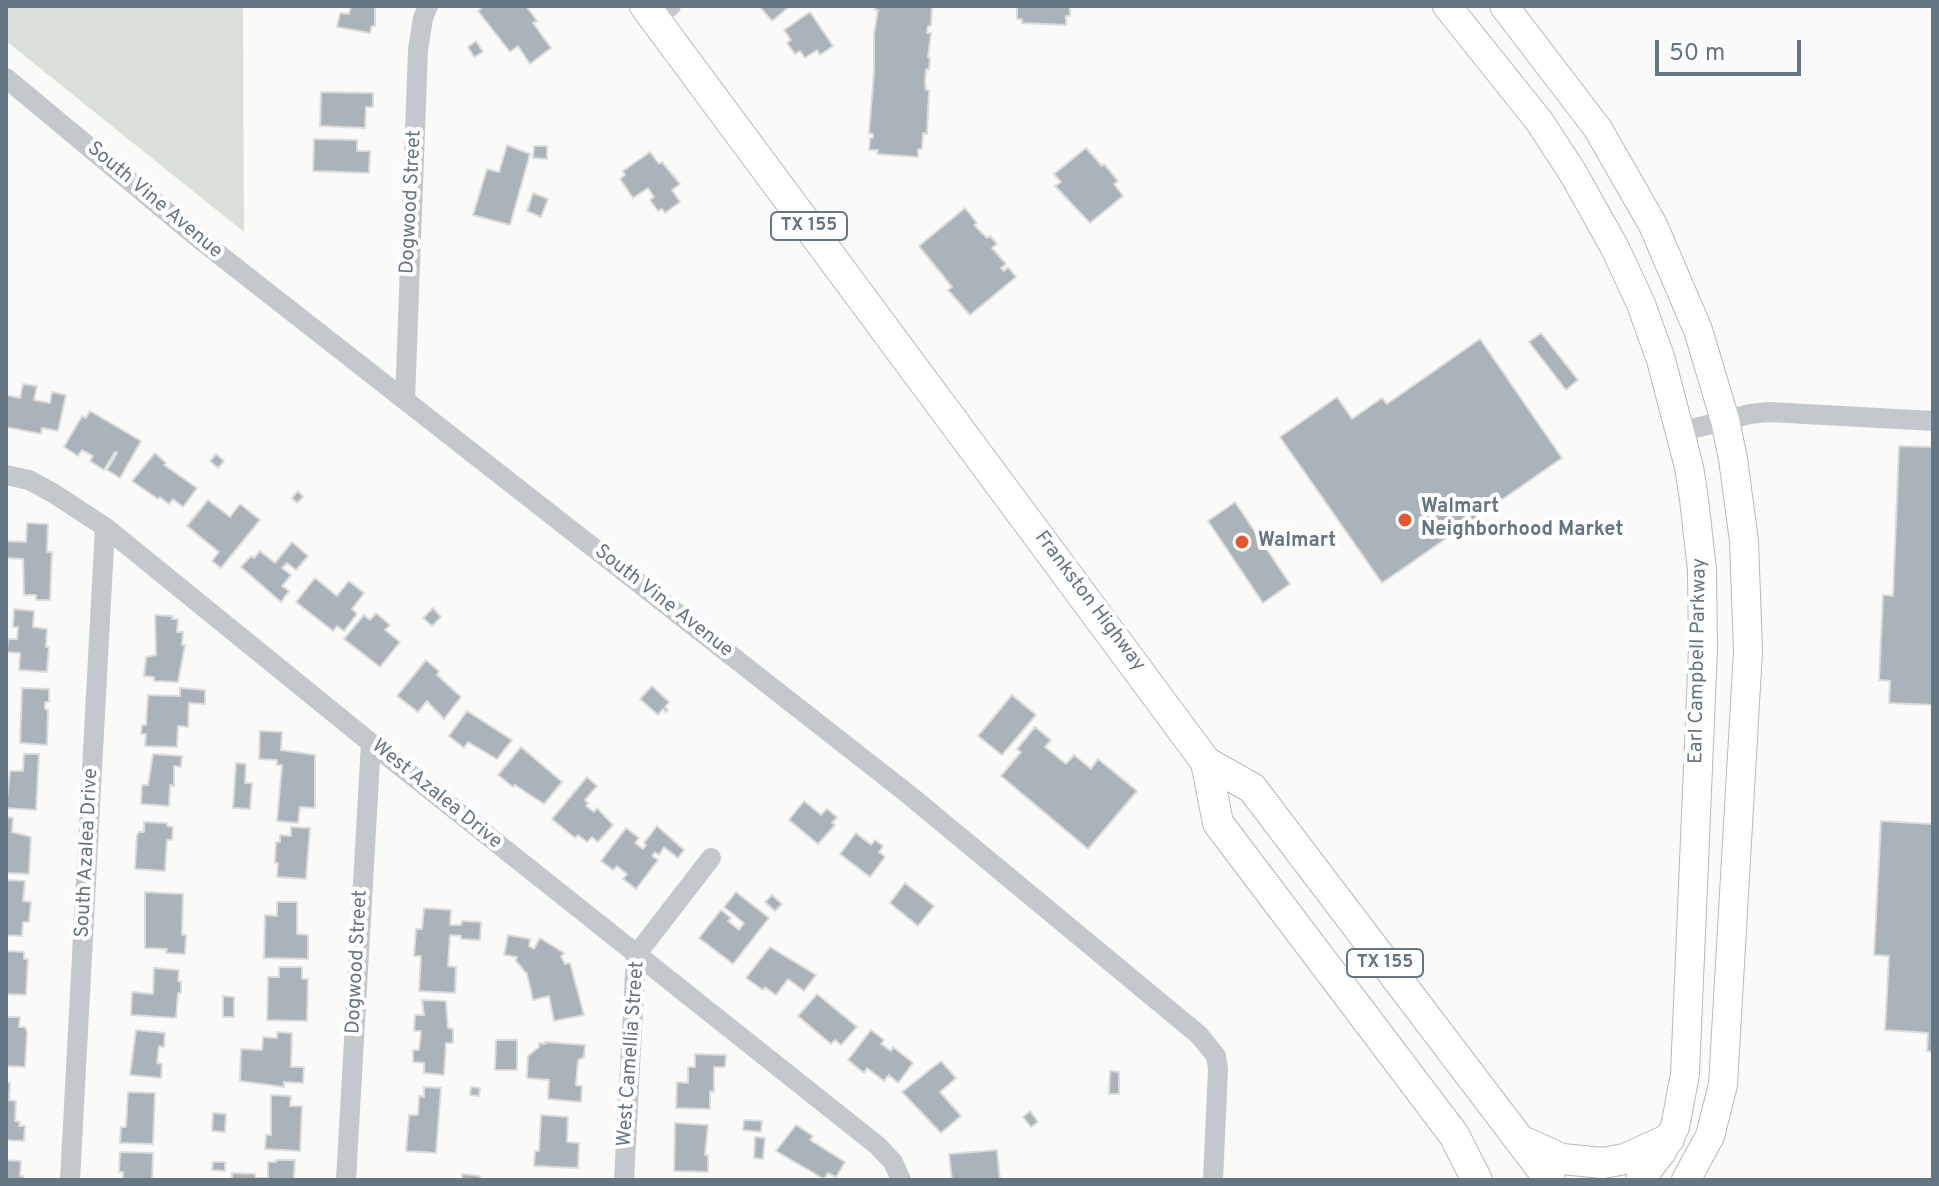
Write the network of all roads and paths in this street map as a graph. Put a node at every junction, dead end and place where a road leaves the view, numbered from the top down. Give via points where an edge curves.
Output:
1 (428, 6) edge
2 (1447, 6) edge
3 (1504, 6) edge
4 (656, 10) edge
5 (6, 78) edge
6 (405, 400) junction
7 (1725, 420) junction
8 (1933, 421) edge
9 (1680, 432) junction
10 (6, 475) edge
11 (105, 527) junction
12 (1703, 649) junction
13 (1748, 651) junction
14 (371, 743) junction
15 (1206, 762) junction
16 (1697, 784) junction
17 (1740, 788) junction
18 (1695, 838) junction
19 (1737, 838) junction
20 (711, 858) dead end
21 (1692, 920) junction
22 (1732, 924) junction
23 (636, 955) junction
24 (1454, 1135) junction
25 (1517, 1139) junction
26 (1669, 1139) junction
27 (70, 1180) edge
28 (346, 1180) edge
29 (624, 1180) edge
30 (901, 1180) edge
31 (1213, 1180) edge
32 (1477, 1180) edge
33 (1488, 1180) edge
34 (1550, 1180) edge
35 (1640, 1180) edge
36 (1686, 1180) edge

1 - 6 street, Dogwood Street via 418,50
2 - 9 main road, Earl Campbell Parkway via 1539,121 1588,197 1641,304
3 - 7 main road via 1590,118 1636,193 1684,292
4 - 15 main road, Frankston Highway / TX 155
5 - 6 street, South Vine Avenue
6 - 31 street, South Vine Avenue via 908,794 1199,1035 1216,1056 1218,1069
7 - 8 street via 1786,412
7 - 9 street
7 - 13 main road via 1744,541
9 - 12 main road, Earl Campbell Parkway via 1699,530
10 - 11 street, West Azalea Drive via 29,480
11 - 14 street, West Azalea Drive
11 - 27 street, South Azalea Drive
12 - 13 main road
12 - 16 main road, Earl Campbell Parkway
13 - 17 main road
14 - 23 street, West Azalea Drive
14 - 28 street, Dogwood Street
15 - 24 main road, TX 155 via 1218,823
15 - 25 main road, Frankston Highway / TX 155 via 1252,788
16 - 17 main road
16 - 18 main road, Earl Campbell Parkway
17 - 19 main road
18 - 19 main road
18 - 21 main road, Earl Campbell Parkway
19 - 22 main road
20 - 23 street, West Camellia Street
21 - 22 main road
21 - 26 main road, Earl Campbell Parkway via 1683,1094
22 - 36 main road via 1720,1104 1703,1152
23 - 29 street, West Camellia Street
23 - 30 street, West Azalea Drive via 859,1131 893,1162
24 - 32 main road
24 - 33 main road, TX 155
25 - 26 main road via 1562,1159 1589,1163 1625,1159
25 - 34 main road, Frankston Highway / TX 155
26 - 35 main road, Earl Campbell Parkway

